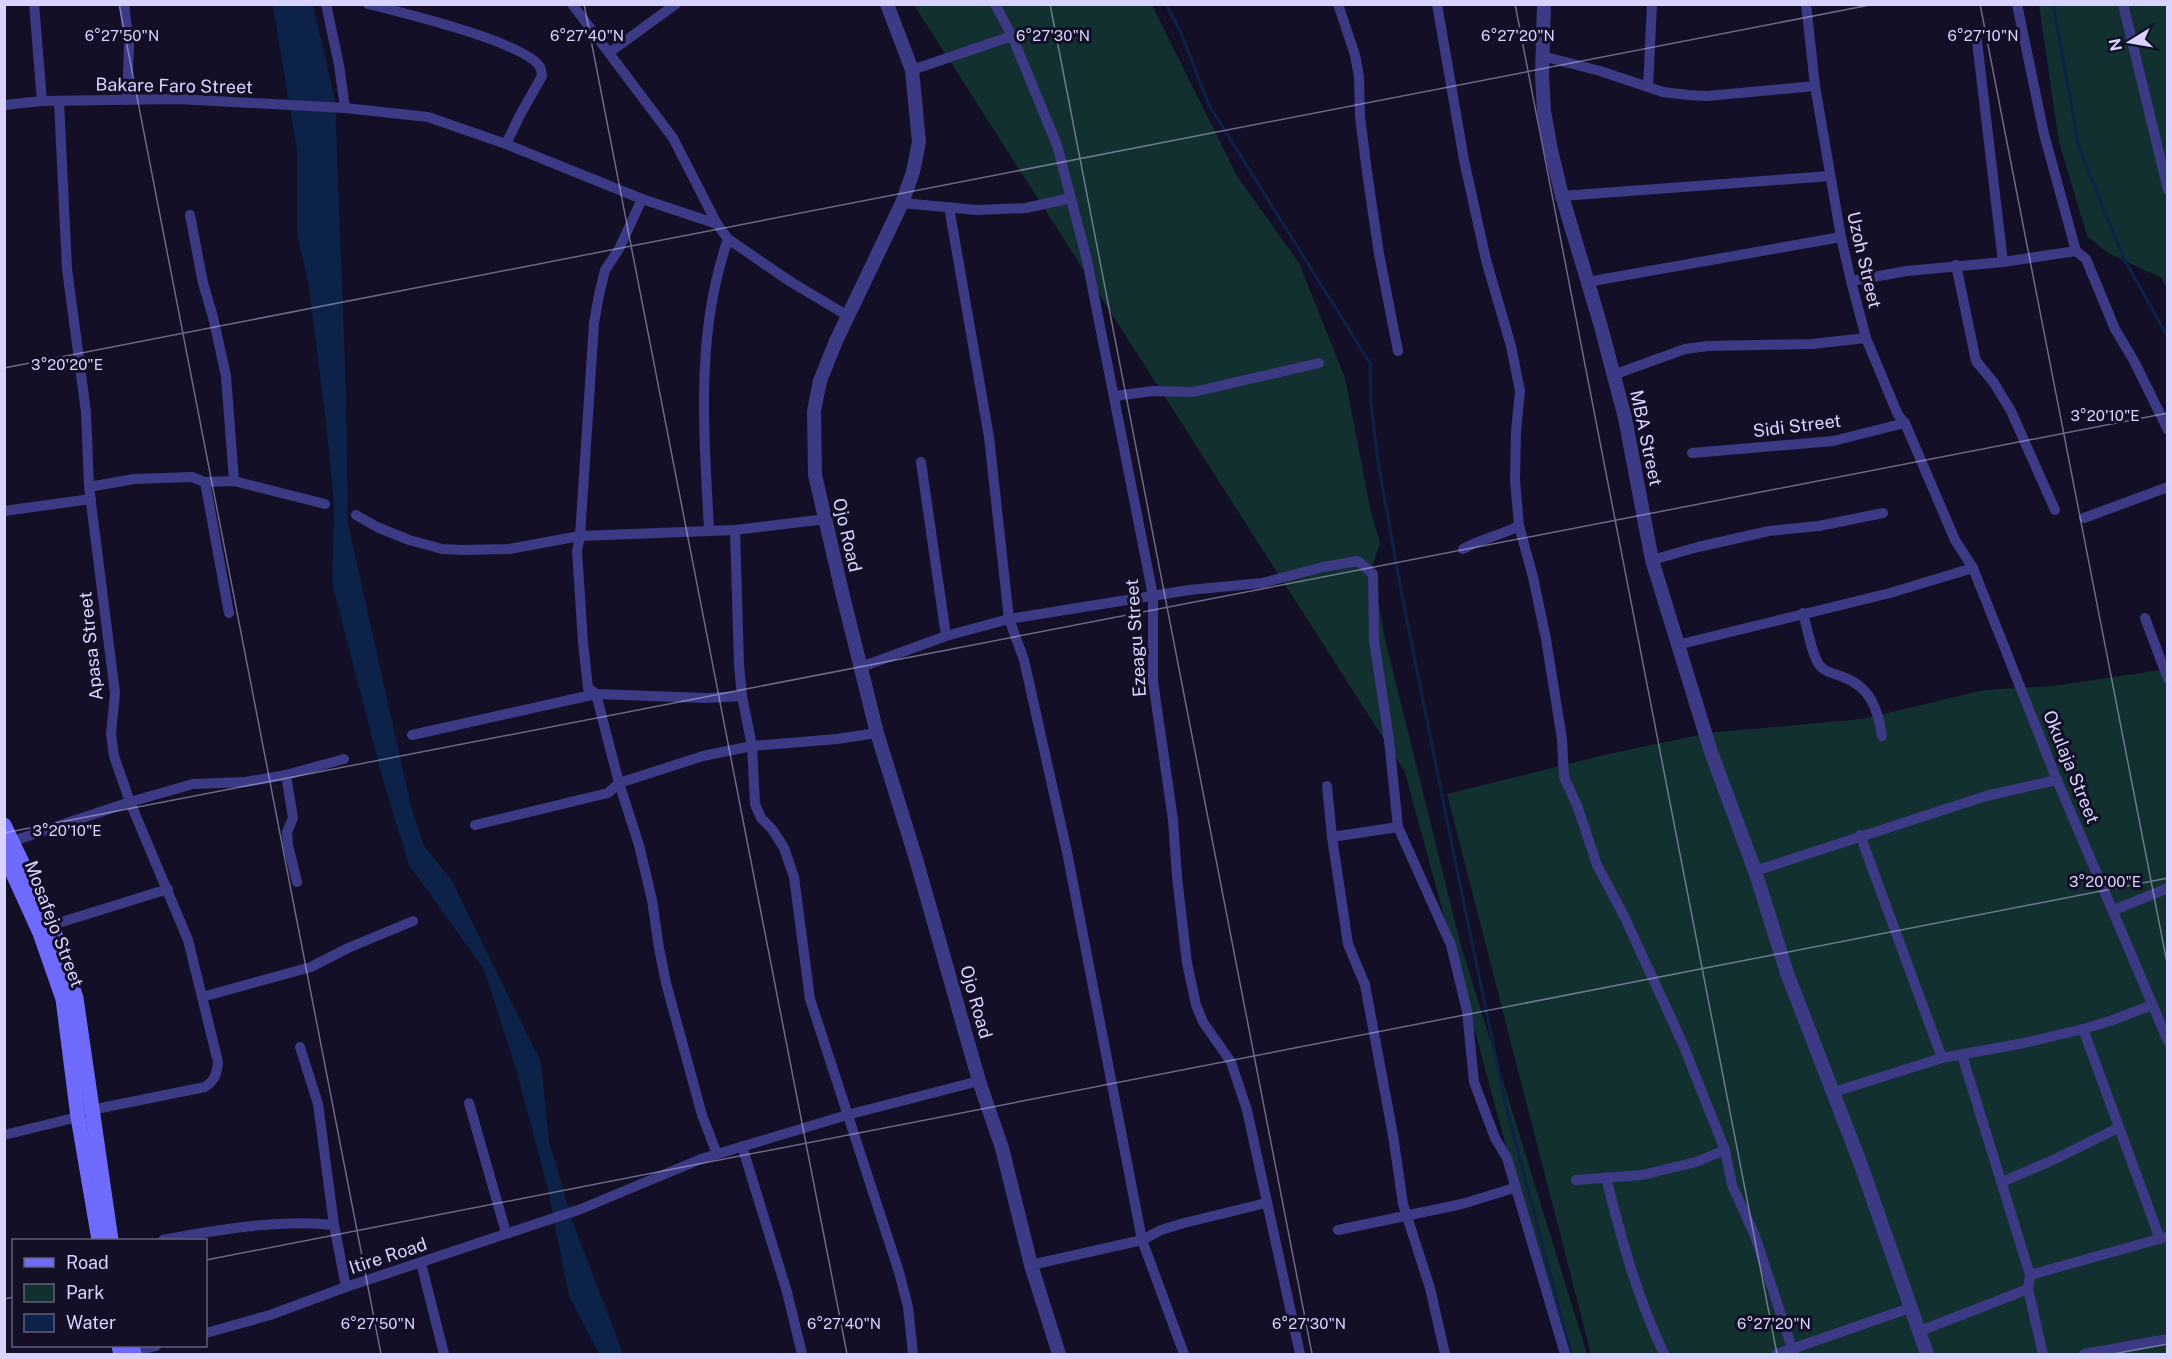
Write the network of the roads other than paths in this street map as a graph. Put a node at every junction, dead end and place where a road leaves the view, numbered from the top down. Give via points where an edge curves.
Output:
1 (34, 4) edge
2 (124, 4) edge
3 (326, 4) edge
4 (368, 4) edge
5 (572, 4) edge
6 (676, 4) edge
7 (887, 4) edge
8 (995, 4) edge
9 (1338, 4) edge
10 (1437, 4) edge
11 (1544, 4) edge
12 (1652, 4) edge
13 (1806, 4) edge
14 (2017, 4) edge
15 (2123, 4) edge
16 (1012, 36) junction
17 (1977, 41) dead end
18 (610, 52) junction
19 (1542, 56) junction
20 (912, 70) junction
21 (1815, 86) junction
22 (1648, 87) junction
23 (127, 100) junction
24 (42, 101) junction
25 (59, 101) junction
26 (4, 105) edge
27 (344, 108) junction
28 (506, 144) junction
29 (1830, 176) junction
30 (2168, 190) edge
31 (1562, 196) junction
32 (1071, 198) junction
33 (642, 199) junction
34 (902, 203) junction
35 (949, 207) junction
36 (190, 215) dead end
37 (717, 224) junction
38 (1841, 237) junction
39 (728, 238) junction
40 (2076, 251) junction
41 (2003, 262) junction
42 (1956, 265) junction
43 (1851, 281) junction
44 (1587, 282) junction
45 (848, 316) junction
46 (1866, 338) junction
47 (1398, 351) dead end
48 (1319, 363) dead end
49 (1613, 375) junction
50 (1115, 396) junction
51 (1905, 423) junction
52 (2168, 430) edge
53 (1692, 453) dead end
54 (921, 462) dead end
55 (234, 481) junction
56 (205, 482) junction
57 (2168, 487) edge
58 (90, 493) junction
59 (325, 504) dead end
60 (1942, 507) joint
61 (2055, 510) dead end
62 (4, 511) edge
63 (1883, 513) dead end
64 (356, 515) dead end
65 (2084, 518) dead end
66 (826, 519) junction
67 (1519, 526) junction
68 (710, 530) junction
69 (735, 531) junction
70 (580, 536) junction
71 (1463, 549) dead end
72 (1652, 560) junction
73 (1973, 568) junction
74 (1153, 596) junction
75 (229, 613) dead end
76 (1803, 613) junction
77 (2145, 618) dead end
78 (1009, 619) junction
79 (946, 636) junction
80 (1677, 645) junction
81 (861, 667) junction
82 (2168, 679) edge
83 (596, 694) junction
84 (742, 696) junction
85 (877, 733) junction
86 (412, 735) dead end
87 (1882, 736) dead end
88 (752, 746) junction
89 (344, 759) dead end
90 (286, 775) junction
91 (2057, 780) junction
92 (619, 783) junction
93 (1327, 786) dead end
94 (130, 802) junction
95 (4, 825) edge
96 (475, 825) dead end
97 (1398, 827) junction
98 (1860, 835) junction
99 (1332, 837) junction
100 (9, 848) edge
101 (1755, 871) junction
102 (297, 882) dead end
103 (2168, 888) edge
104 (168, 889) junction
105 (2114, 910) junction
106 (413, 921) dead end
107 (52, 926) junction
108 (202, 997) junction
109 (2152, 1005) junction
110 (2083, 1029) junction
111 (2168, 1041) edge
112 (300, 1047) dead end
113 (1962, 1054) junction
114 (1942, 1058) junction
115 (980, 1081) junction
116 (1834, 1092) junction
117 (469, 1103) dead end
118 (85, 1113) junction
119 (847, 1115) junction
120 (2118, 1128) junction
121 (4, 1135) edge
122 (742, 1146) junction
123 (1725, 1150) junction
124 (717, 1154) junction
125 (1606, 1177) junction
126 (1576, 1180) dead end
127 (2002, 1182) junction
128 (1514, 1188) junction
129 (1266, 1203) junction
130 (101, 1211) junction
131 (1407, 1216) junction
132 (334, 1225) junction
133 (1338, 1230) dead end
134 (506, 1233) junction
135 (2164, 1238) edge
136 (99, 1239) edge
137 (111, 1239) edge
138 (168, 1239) edge
139 (1142, 1240) junction
140 (421, 1263) junction
141 (1031, 1265) junction
142 (2030, 1275) junction
143 (346, 1287) junction
144 (2028, 1289) junction
145 (1910, 1308) junction
146 (1920, 1331) junction
147 (207, 1334) edge
148 (2168, 1339) edge
149 (152, 1347) edge
150 (1794, 1351) edge
151 (130, 1352) edge
152 (440, 1353) edge
153 (802, 1354) edge
154 (913, 1354) edge
155 (1059, 1354) edge
156 (1184, 1354) edge
157 (1300, 1354) edge
158 (1445, 1354) edge
159 (1565, 1354) edge
160 (1664, 1354) edge
161 (1777, 1354) edge
162 (1927, 1354) edge
163 (2043, 1354) edge
164 (2084, 1354) edge

1 - 24 street
2 - 23 street via 129,45
3 - 27 street
4 - 28 street via 506,45 536,63 543,76
5 - 18 street
6 - 18 street
7 - 20 street, Ojo Road
8 - 16 street, Ezeagu Street
9 - 47 street via 1359,78 1367,172
10 - 67 street via 1464,160 1520,391 1515,480
11 - 19 street, MBA Street
12 - 22 street
13 - 21 street, Uzoh Street
14 - 40 street via 2044,134
15 - 30 street
16 - 20 street
16 - 32 street, Ezeagu Street via 1058,145
17 - 41 street
18 - 37 street via 673,138
19 - 22 street
19 - 31 street, MBA Street via 1544,111
20 - 34 street, Ojo Road via 919,142
21 - 22 street via 1707,96
21 - 29 street, Uzoh Street
23 - 25 street, Bakare Faro Street
23 - 27 street, Bakare Faro Street
24 - 25 street, Bakare Faro Street
24 - 26 street, Bakare Faro Street
25 - 58 street, Apasa Street via 67,269 86,412
27 - 28 street, Bakare Faro Street via 428,117
28 - 33 street, Bakare Faro Street
29 - 31 street
29 - 38 street, Uzoh Street
31 - 44 street, MBA Street
32 - 35 street via 1026,208
32 - 50 street, Ezeagu Street
33 - 37 street, Bakare Faro Street
33 - 70 street via 619,249 604,270 598,296
34 - 35 street
34 - 45 street, Ojo Road
35 - 78 street via 993,466
36 - 55 street via 226,376
37 - 39 street
38 - 43 street, Uzoh Street
38 - 44 street
39 - 45 street
39 - 68 street via 710,303 706,354 703,411
40 - 41 street
40 - 52 street via 2086,259 2115,329
41 - 42 street
42 - 43 street
42 - 61 street via 1976,361 2011,411
43 - 46 street, Uzoh Street
44 - 49 street, MBA Street
45 - 66 street, Ojo Road via 820,381 814,411 815,475
46 - 49 street via 1685,349
46 - 51 street, Uzoh Street via 1898,415
48 - 50 street via 1193,393
49 - 72 street, MBA Street
50 - 74 street, Ezeagu Street
51 - 53 street, Sidi Street via 1833,441
51 - 60 street, Uzoh Street
54 - 79 street
55 - 56 street
55 - 59 street
56 - 58 street via 192,477 134,479
56 - 75 street
57 - 65 street
58 - 62 street
58 - 94 street, Apasa Street via 115,693 111,734 114,756
60 - 73 street, Okulaja Street via 1955,540
63 - 72 street via 1769,531
64 - 70 street via 409,540 442,549 508,549
66 - 69 street
66 - 81 street, Ojo Road
67 - 71 street
67 - 123 street via 1546,639 1564,777 1597,865 1682,1042
68 - 69 street
68 - 70 street
69 - 84 street
70 - 83 street via 577,550 585,675 588,688
72 - 80 street, MBA Street
73 - 76 street
73 - 91 street, Okulaja Street
74 - 78 street
74 - 97 street via 1262,583 1358,561 1373,574 1374,640
74 - 129 street, Ezeagu Street via 1154,681 1187,963 1203,1022 1231,1062 1240,1084
76 - 80 street
76 - 87 street via 1820,667 1856,683 1870,695 1879,714
77 - 82 street
78 - 79 street
78 - 139 street via 1024,660 1067,852
79 - 81 street
80 - 101 street, MBA Street via 1720,780
81 - 85 street, Ojo Road
83 - 84 street
83 - 86 street
83 - 92 street
84 - 88 street
85 - 88 street
85 - 115 street, Ojo Road
88 - 92 street via 703,756
88 - 119 street via 755,804 784,848 794,877 810,999
89 - 90 street
90 - 94 street via 245,782 193,784
90 - 102 street via 293,818 287,832
91 - 98 street via 1986,796
91 - 105 street, Okulaja Street
92 - 96 street via 608,793
92 - 124 street via 650,889 666,983 702,1115
93 - 99 street
94 - 100 street
94 - 104 street, Apasa Street
95 - 100 main road, Mosafejo Street
97 - 99 street
97 - 128 street via 1451,945 1467,1011 1474,1082 1495,1138 1507,1158
98 - 101 street
98 - 114 street
99 - 131 street via 1348,944 1365,985
100 - 107 main road, Mosafejo Street
100 - 118 main road, Mosafejo Street via 63,999
101 - 116 street, MBA Street via 1787,974
103 - 105 street
104 - 107 street
104 - 108 street, Apasa Street via 188,940
105 - 109 street, Okulaja Street
106 - 108 street via 310,967
107 - 118 main road, Mosafejo Street via 76,998
108 - 118 street, Apasa Street via 218,1062 213,1082
109 - 110 street
109 - 111 street, Okulaja Street
110 - 113 street
110 - 120 street
112 - 132 street via 318,1104
113 - 114 street
113 - 127 street
114 - 116 street
115 - 119 street, Itire Road
115 - 141 street, Ojo Road via 1002,1148
116 - 145 street, MBA Street
117 - 134 street
118 - 121 street
118 - 130 main road
119 - 122 street, Itire Road
119 - 154 street via 899,1272
120 - 127 street
120 - 135 street
122 - 124 street, Itire Road
122 - 153 street
123 - 125 street via 1696,1162 1642,1175
123 - 150 street via 1732,1185 1755,1236
124 - 134 street, Itire Road via 581,1209
125 - 126 street
125 - 160 street via 1630,1269
127 - 142 street
128 - 131 street
128 - 159 street
129 - 139 street via 1184,1223
129 - 157 street, Ezeagu Street
130 - 136 main road
130 - 137 main road
131 - 133 street
131 - 158 street via 1430,1288
132 - 138 street via 310,1222 216,1229
132 - 143 street
134 - 140 street, Itire Road
135 - 142 street
139 - 141 street
139 - 156 street
140 - 143 street, Itire Road
140 - 152 street
141 - 155 street, Ojo Road
142 - 144 street
143 - 147 street, Itire Road via 270,1316
144 - 146 street
144 - 163 street
145 - 146 street, MBA Street
145 - 150 street
146 - 162 street, MBA Street
148 - 164 street
149 - 151 street
150 - 161 street

